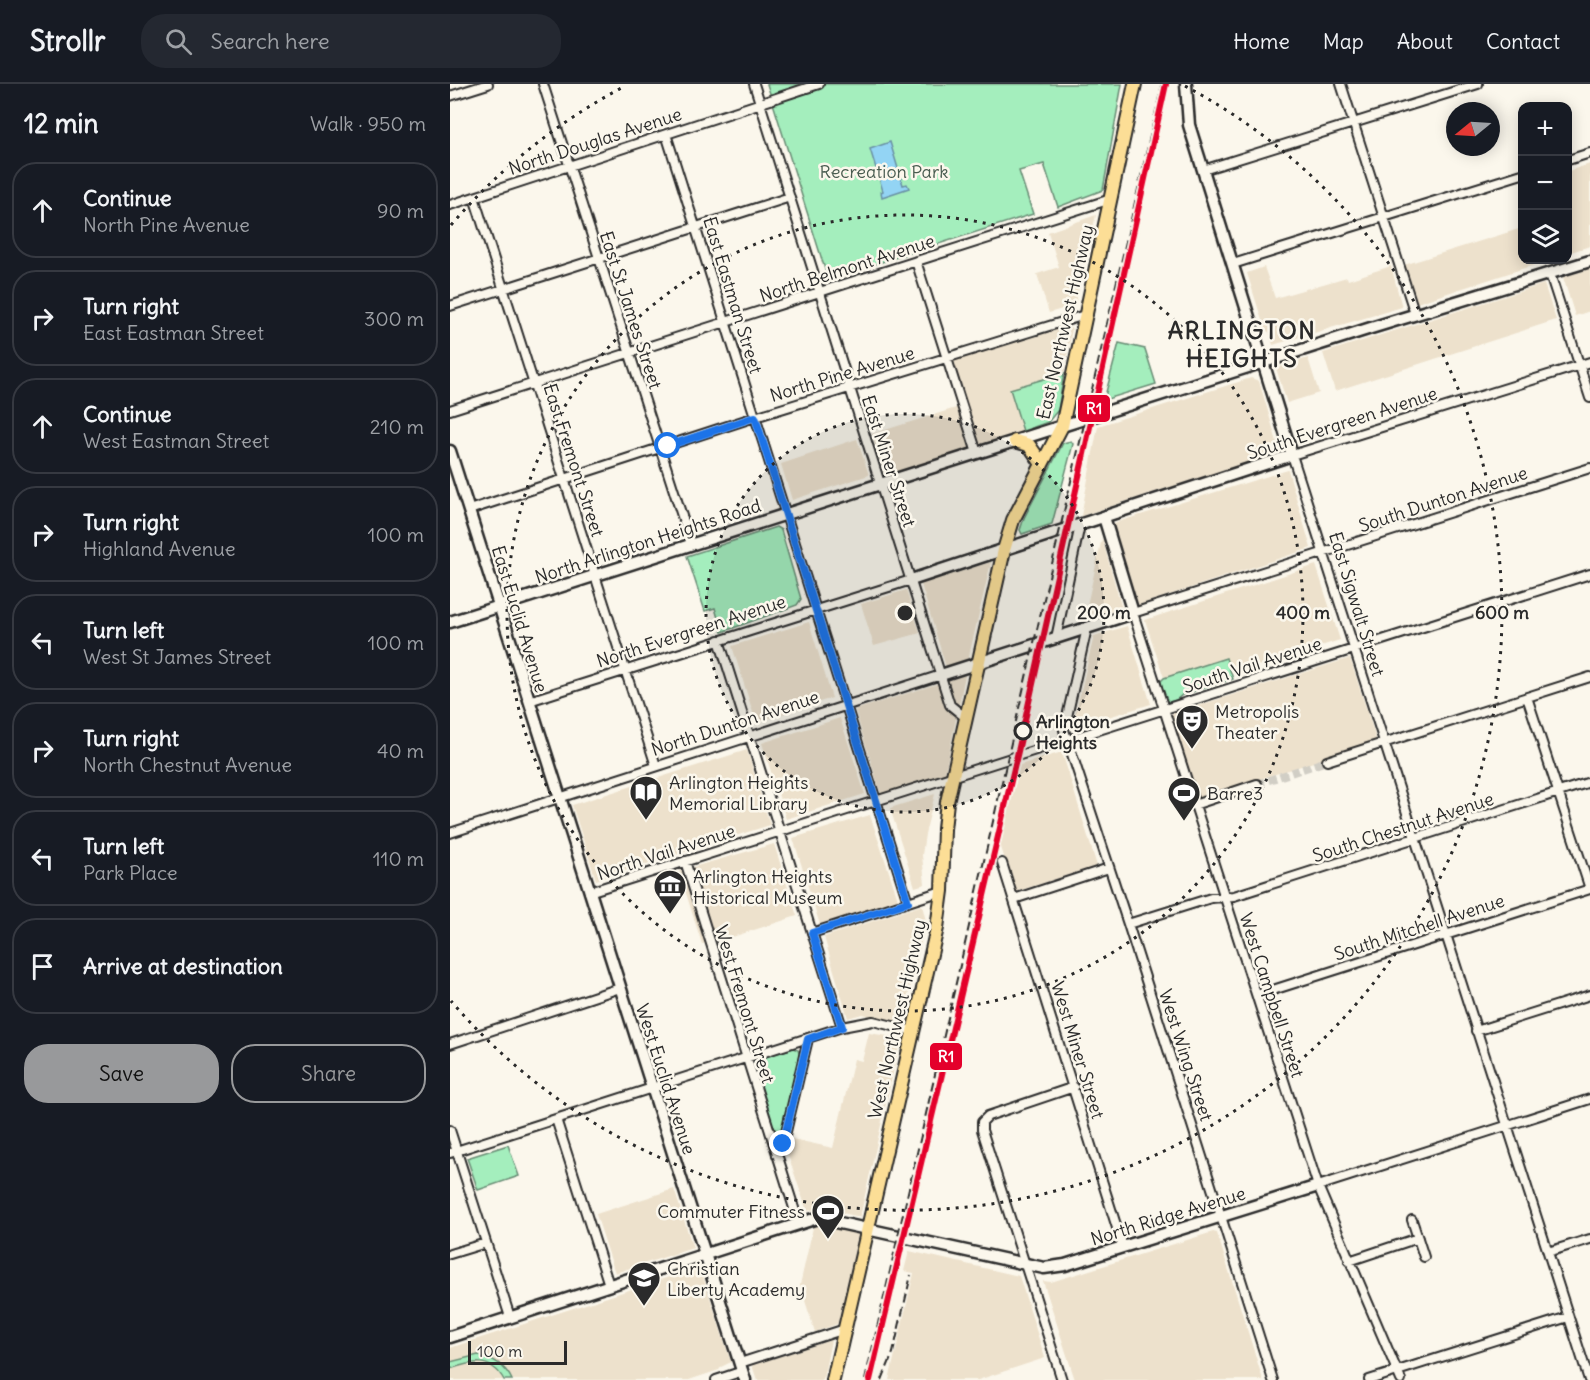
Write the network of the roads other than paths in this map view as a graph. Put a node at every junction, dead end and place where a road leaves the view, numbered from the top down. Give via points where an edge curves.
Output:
1 (488, 84) edge
2 (543, 84) edge
3 (754, 84) edge
4 (819, 84) edge
5 (1135, 84) edge
6 (1341, 84) edge
7 (1478, 84) edge
8 (1186, 87) edge
9 (450, 96) edge
10 (760, 103) junction
11 (1353, 122) junction
12 (666, 134) junction
13 (1590, 153) edge
14 (1572, 159) edge
15 (570, 165) junction
16 (1203, 170) junction
17 (1518, 175) edge
18 (474, 197) junction
19 (790, 197) junction
20 (1111, 199) junction
21 (450, 205) edge
22 (1384, 218) junction
23 (696, 229) junction
24 (599, 259) junction
25 (916, 261) junction
26 (1590, 261) edge
27 (1233, 264) junction
28 (1550, 274) junction
29 (503, 289) junction
30 (820, 292) junction
31 (450, 306) edge
32 (1088, 314) junction
33 (1415, 314) junction
34 (726, 323) junction
35 (630, 354) junction
36 (947, 357) junction
37 (1263, 362) junction
38 (1590, 362) edge
39 (1579, 365) junction
40 (533, 383) junction
41 (850, 388) junction
42 (1590, 398) edge
43 (450, 410) edge
44 (755, 417) junction
45 (1062, 426) junction
46 (1015, 441) junction
47 (660, 449) junction
48 (450, 451) edge
49 (976, 453) junction
50 (1292, 455) junction
51 (1042, 464) junction
52 (1590, 468) edge
53 (564, 479) junction
54 (880, 483) junction
55 (469, 510) junction
56 (786, 514) junction
57 (1104, 517) junction
58 (1080, 525) junction
59 (691, 544) junction
60 (1004, 550) junction
61 (1323, 553) junction
62 (1590, 574) edge
63 (595, 575) junction
64 (911, 580) junction
65 (499, 606) junction
66 (816, 609) junction
67 (1133, 613) junction
68 (450, 622) edge
69 (1087, 628) junction
70 (1056, 638) junction
71 (720, 640) junction
72 (1353, 649) junction
73 (979, 663) junction
74 (625, 669) junction
75 (941, 675) junction
76 (1590, 677) edge
77 (1527, 697) junction
78 (529, 701) junction
79 (846, 705) junction
80 (1163, 710) junction
81 (966, 718) junction
82 (750, 736) junction
83 (1067, 740) junction
84 (1383, 744) junction
85 (1328, 761) tunnel mouth
86 (656, 766) junction
87 (953, 776) junction
88 (1590, 782) edge
89 (1257, 784) tunnel mouth
90 (1558, 792) junction
91 (558, 797) junction
92 (876, 801) junction
93 (1194, 805) junction
94 (780, 831) junction
95 (450, 832) edge
96 (1415, 839) junction
97 (685, 861) junction
98 (1002, 863) dead end
99 (1109, 868) junction
100 (1590, 889) edge
101 (942, 891) junction
102 (589, 892) junction
103 (1224, 897) junction
104 (1014, 898) junction
105 (908, 902) junction
106 (1128, 924) junction
107 (812, 933) junction
108 (1445, 935) junction
109 (620, 988) junction
110 (1257, 994) junction
111 (1590, 995) edge
112 (842, 1027) junction
113 (913, 1031) junction
114 (1476, 1031) junction
115 (808, 1039) junction
116 (450, 1044) edge
117 (747, 1059) junction
118 (652, 1088) junction
119 (1074, 1088) junction
120 (1590, 1099) edge
121 (556, 1119) junction
122 (1508, 1126) junction
123 (450, 1130) edge
124 (453, 1152) edge
125 (777, 1155) junction
126 (1318, 1186) junction
127 (1222, 1218) junction
128 (1412, 1220) dead end
129 (799, 1224) junction
130 (869, 1228) junction
131 (1418, 1238) junction
132 (1590, 1239) edge
133 (486, 1243) junction
134 (1123, 1247) junction
135 (1548, 1252) junction
136 (450, 1254) edge
137 (705, 1255) junction
138 (1424, 1257) dead end
139 (1349, 1261) junction
140 (1026, 1265) junction
141 (609, 1285) junction
142 (510, 1317) junction
143 (1568, 1317) junction
144 (845, 1329) junction
145 (450, 1337) edge
146 (1398, 1371) junction
147 (744, 1374) edge
148 (716, 1380) edge
149 (833, 1380) edge
150 (1062, 1380) edge
151 (1273, 1380) edge
152 (1369, 1380) edge
153 (1401, 1380) edge
154 (1590, 1380) edge

1 - 9 street
2 - 15 street, East St James Street
3 - 10 street, East Miner Street
4 - 10 street, North Douglas Avenue
5 - 20 main road, East Northwest Highway
6 - 11 street
7 - 11 street
8 - 16 street, East Sigwalt Street via 1189,125
10 - 12 street, North Douglas Avenue
10 - 19 street, East Miner Street
11 - 16 street
11 - 22 street
12 - 15 street, North Douglas Avenue
12 - 23 street, East Eastman Street
13 - 14 street
15 - 18 street, North Douglas Avenue
15 - 24 street, East St James Street
16 - 27 street, East Sigwalt Street
17 - 22 street
18 - 21 street, North Douglas Avenue
18 - 29 street, East Fremont Street
19 - 23 street
19 - 30 street, East Miner Street
20 - 25 street, North Belmont Avenue
20 - 32 main road, East Northwest Highway
22 - 27 street
22 - 33 street
23 - 24 street
23 - 34 street, East Eastman Street
24 - 29 street
24 - 35 street, East St James Street
25 - 30 street, North Belmont Avenue
25 - 36 street
26 - 28 street, North Arlington Heights Road
27 - 37 street, East Sigwalt Street
28 - 33 street, North Arlington Heights Road
28 - 39 street
29 - 31 street
29 - 40 street, East Fremont Street
30 - 34 street, North Belmont Avenue
30 - 41 street, East Miner Street
32 - 36 street, North Pine Avenue
32 - 45 main road, East Northwest Highway
33 - 37 street, North Arlington Heights Road
34 - 35 street, North Belmont Avenue
34 - 44 street, East Eastman Street
35 - 40 street, North Belmont Avenue
35 - 47 street, East St James Street
36 - 41 street, North Pine Avenue
36 - 49 street
37 - 45 street, North Arlington Heights Road
37 - 50 street, East Sigwalt Street
38 - 39 street, South Evergreen Avenue
39 - 42 street
39 - 50 street, South Evergreen Avenue
40 - 43 street, North Belmont Avenue
40 - 53 street, East Fremont Street
41 - 44 street, North Pine Avenue
41 - 54 street, East Miner Street
44 - 47 street, North Pine Avenue
44 - 56 street, East Eastman Street
45 - 46 street, North Arlington Heights Road
45 - 51 main road, East Northwest Highway
46 - 49 street, North Arlington Heights Road
46 - 51 main road via 1029,445
47 - 53 street, North Pine Avenue
47 - 59 street, East St James Street
48 - 55 street, East Euclid Avenue
49 - 54 street, North Arlington Heights Road
50 - 57 street, South Evergreen Avenue
50 - 61 street, East Sigwalt Street
51 - 60 main road, East Northwest Highway via 1012,520
52 - 61 street, South Dunton Avenue
53 - 55 street, North Pine Avenue
53 - 63 street, East Fremont Street
54 - 56 street, North Arlington Heights Road
54 - 64 street, East Miner Street
55 - 65 street, East Euclid Avenue
56 - 59 street, North Arlington Heights Road
56 - 66 street, East Eastman Street
57 - 58 street, North Evergreen Avenue
57 - 67 street
58 - 60 street, North Evergreen Avenue
58 - 70 street
59 - 63 street, North Arlington Heights Road
60 - 64 street, North Evergreen Avenue
60 - 73 main road, East Northwest Highway
61 - 67 street, South Dunton Avenue
61 - 72 street, East Sigwalt Street
62 - 72 street, South Vail Avenue
63 - 65 street, North Arlington Heights Road
63 - 74 street, East Fremont Street
64 - 66 street, North Evergreen Avenue
64 - 75 street, East Miner Street
65 - 68 street, North Arlington Heights Road
65 - 78 street, East Euclid Avenue
66 - 71 street, North Evergreen Avenue
66 - 79 street, East Eastman Street
67 - 69 street, North Dunton Avenue
67 - 80 street, West Campbell Street
69 - 70 street, North Dunton Avenue
69 - 83 street via 1064,730
70 - 73 street, North Dunton Avenue
71 - 74 street, North Evergreen Avenue
71 - 82 street
72 - 80 street, South Vail Avenue
72 - 84 street, East Sigwalt Street
73 - 75 street, North Dunton Avenue
73 - 81 main road, West Northwest Highway
74 - 78 street, North Evergreen Avenue
74 - 86 street, East Fremont Street
75 - 79 street, North Dunton Avenue
75 - 81 street via 950,705
76 - 77 street
77 - 84 street
77 - 90 street
78 - 91 street, East Euclid Avenue
79 - 82 street, North Dunton Avenue
79 - 92 street, East Eastman Street
80 - 83 street, North Vail Avenue
80 - 93 street, West Campbell Street
81 - 87 main road, West Northwest Highway
82 - 86 street, North Dunton Avenue
82 - 94 street
83 - 87 street, North Vail Avenue
83 - 99 street, West Wing Street
84 - 85 street
84 - 96 street, East Sigwalt Street
86 - 91 street, North Dunton Avenue
87 - 92 street, North Vail Avenue
87 - 101 main road, West Northwest Highway via 945,816
88 - 90 street, South Chestnut Avenue
89 - 93 street
90 - 96 street, South Chestnut Avenue
90 - 100 street
91 - 95 street, North Dunton Avenue
91 - 102 street, West Euclid Avenue
92 - 94 street, North Vail Avenue
92 - 105 street, East Eastman Street
93 - 103 street, West Campbell Street
94 - 97 street, North Vail Avenue
94 - 107 street
96 - 103 street, South Chestnut Avenue
96 - 108 street, East Sigwalt Street
97 - 102 street, North Vail Avenue
97 - 117 street, West Fremont Street
98 - 104 street, West Miner Street
99 - 104 street
99 - 106 street, West Wing Street
100 - 108 street, South Mitchell Avenue
101 - 105 street
101 - 113 main road, West Northwest Highway
102 - 109 street, West Euclid Avenue
103 - 106 street, South Chestnut Avenue
103 - 110 street, West Campbell Street
104 - 119 street, West Miner Street
105 - 107 street
106 - 127 street, West Wing Street
107 - 112 street
108 - 110 street, South Mitchell Avenue
108 - 114 street, East Sigwalt Street
109 - 116 street
109 - 118 street, West Euclid Avenue
110 - 126 street, West Campbell Street
111 - 114 street
112 - 113 street via 873,1021
112 - 115 street
113 - 130 main road, West Northwest Highway
114 - 122 street, East Sigwalt Street
115 - 117 street
115 - 125 street
117 - 118 street
117 - 125 street, West Fremont Street
118 - 121 street
118 - 137 street, West Euclid Avenue
119 - 134 street, West Miner Street
119 - 140 street via 983,1119 982,1130
120 - 122 street
121 - 124 street
121 - 141 street
122 - 126 street
122 - 135 street, East Sigwalt Street
123 - 124 street
124 - 133 street
125 - 129 street, West Fremont Street
126 - 127 street, North Ridge Avenue
126 - 139 street, West Campbell Street
127 - 134 street, North Ridge Avenue
127 - 151 street, West Wing Street
128 - 131 street
129 - 130 street, North Ridge Avenue via 817,1218
129 - 137 street, North Ridge Avenue
130 - 140 street, North Ridge Avenue
130 - 144 main road, West Northwest Highway
131 - 138 street
131 - 139 street
132 - 135 street
133 - 136 street
133 - 142 street
134 - 140 street, North Ridge Avenue via 1065,1266
135 - 143 street, East Sigwalt Street
137 - 141 street, North Ridge Avenue
137 - 147 street, West Euclid Avenue
139 - 146 street, West Campbell Street
140 - 150 street
141 - 142 street, North Ridge Avenue
142 - 145 street, North Ridge Avenue
143 - 146 street
143 - 154 street, East Sigwalt Street
144 - 147 street
144 - 149 main road, West Northwest Highway
146 - 152 street
146 - 153 street, West Campbell Street
147 - 148 street

